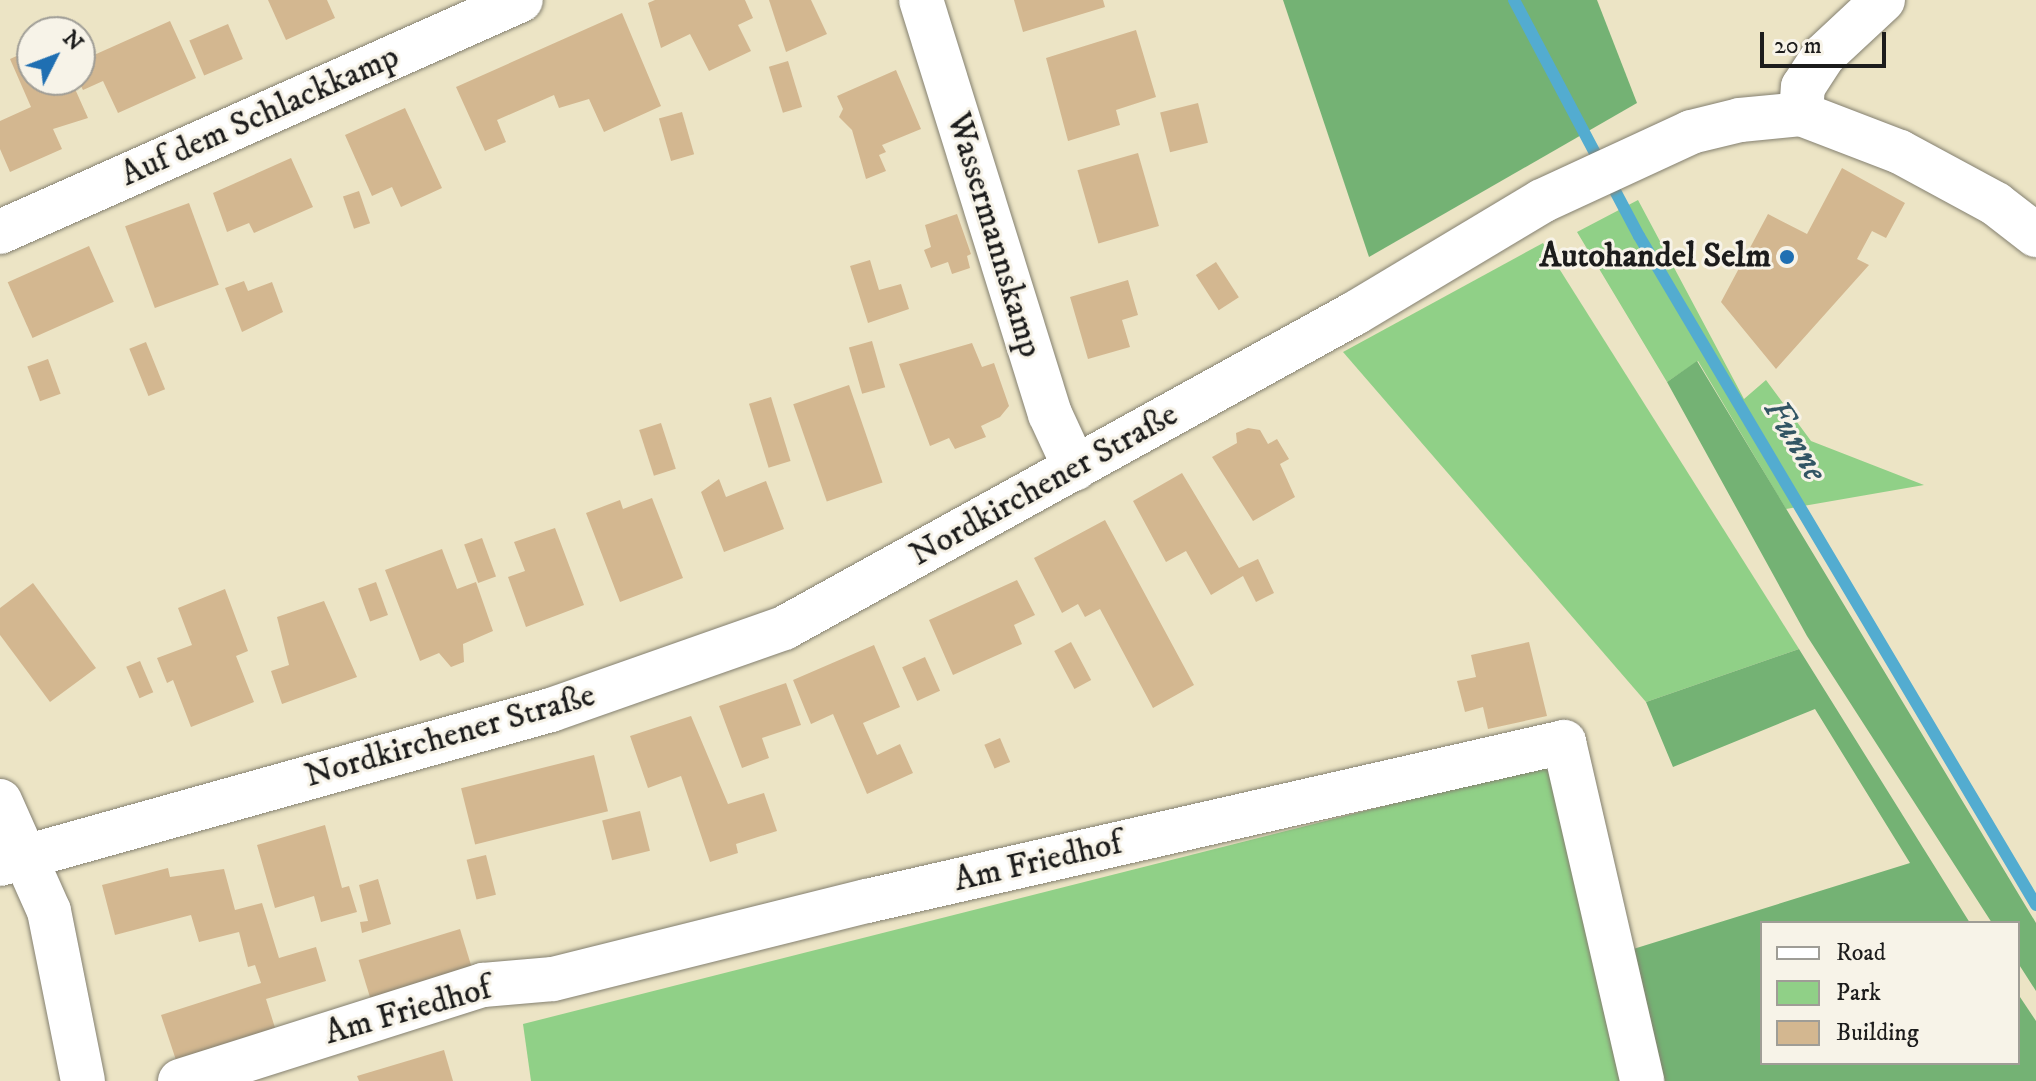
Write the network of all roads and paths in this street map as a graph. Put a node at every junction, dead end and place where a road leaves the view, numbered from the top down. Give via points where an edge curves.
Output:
1 (521, 0) edge
2 (921, 0) edge
3 (1883, 0) edge
4 (1801, 114) junction
5 (0, 232) edge
6 (2036, 235) edge
7 (1075, 468) junction
8 (0, 801) edge
9 (13, 859) edge
10 (83, 1081) edge
11 (180, 1081) edge
12 (1642, 1081) edge

1 - 5 street, Auf dem Schlackkamp
2 - 7 street, Wassermannskamp via 1050,414
3 - 4 street via 1823,56 1803,87
4 - 6 street, Nordkirchener Straße via 1900,152 1996,204
4 - 7 street, Nordkirchener Straße via 1740,120 1645,150 1557,194
7 - 9 street, Nordkirchener Straße via 784,628 551,710
8 - 9 street
9 - 10 street via 49,911
11 - 12 street, Am Friedhof via 483,985 553,979 867,901 1564,742

